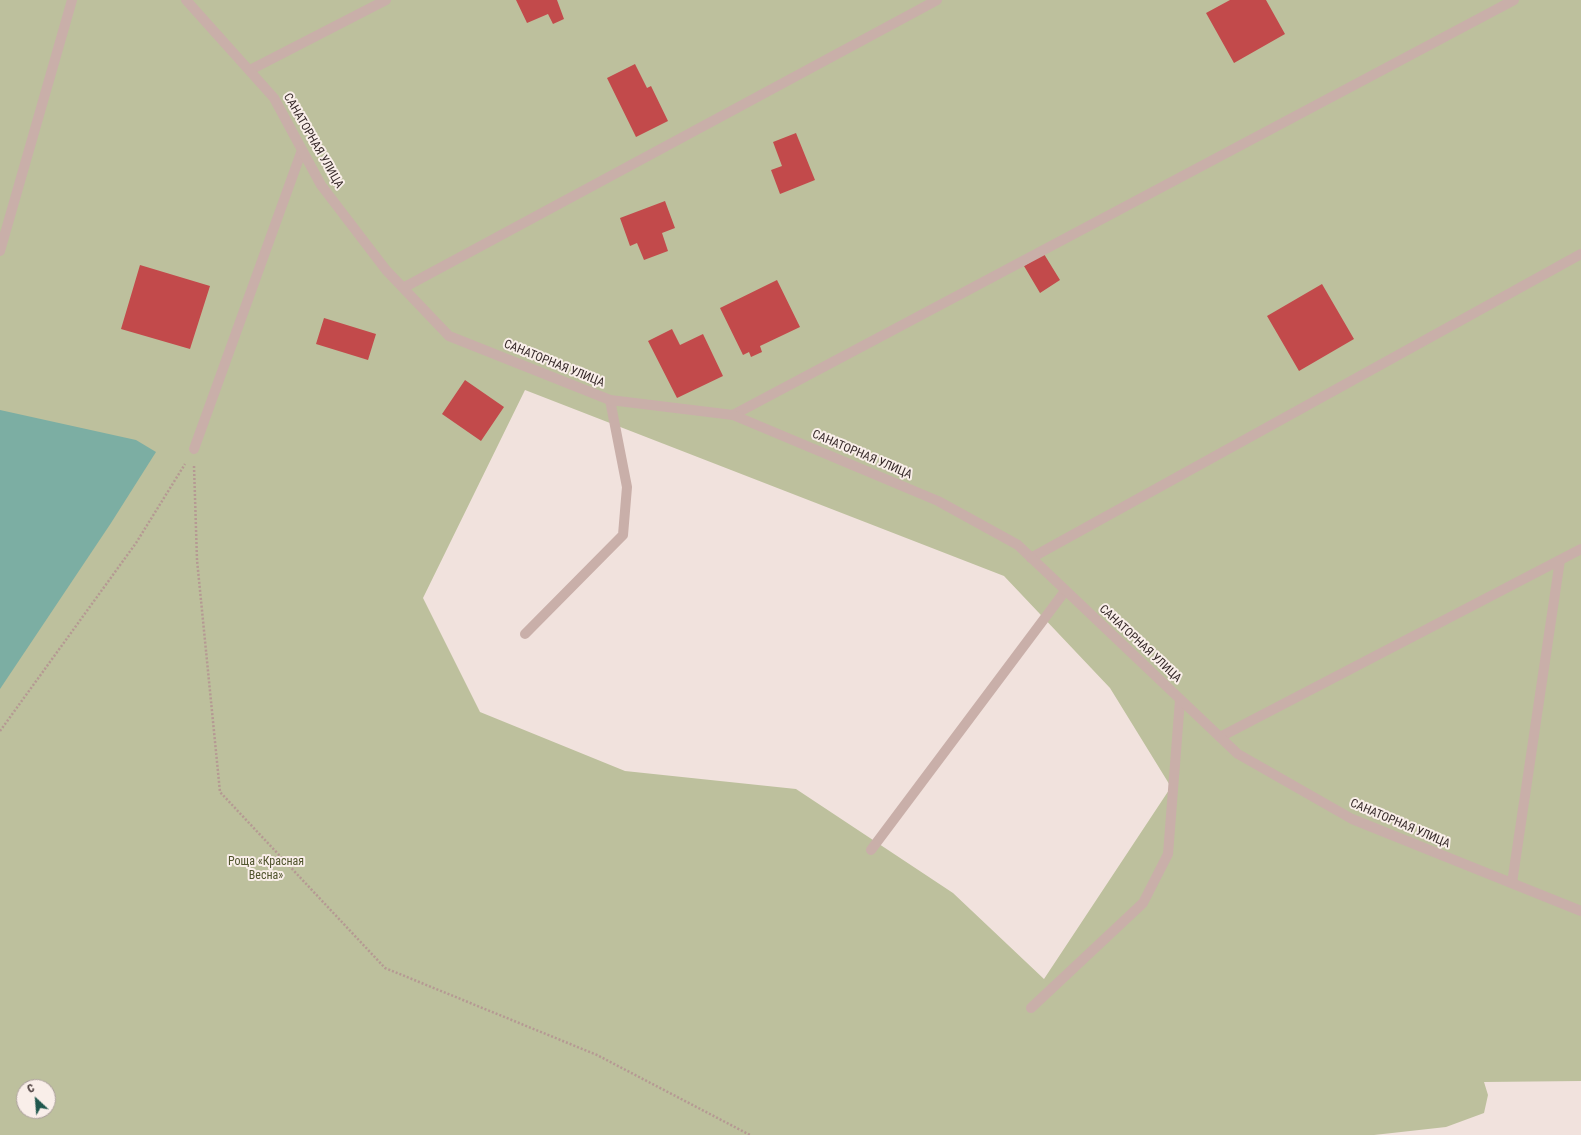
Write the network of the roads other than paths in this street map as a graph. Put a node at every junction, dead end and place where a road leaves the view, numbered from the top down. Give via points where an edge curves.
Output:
1 (72, 0) edge
2 (186, 0) edge
3 (386, 0) edge
4 (938, 0) edge
5 (1514, 0) edge
6 (250, 70) junction
7 (302, 150) junction
8 (1, 246) edge
9 (1581, 254) edge
10 (403, 288) junction
11 (610, 400) junction
12 (733, 415) junction
13 (194, 449) road end
14 (1581, 549) edge
15 (1031, 558) junction
16 (1560, 560) junction
17 (1065, 591) junction
18 (525, 634) dead end
19 (1180, 700) junction
20 (1220, 738) junction
21 (870, 850) dead end
22 (1512, 884) junction
23 (1581, 911) edge
24 (1031, 1008) dead end

1 - 8 street
2 - 6 street, САНАТОРНАЯ УЛИЦА
3 - 6 street
4 - 10 street
5 - 12 street
6 - 7 street, САНАТОРНАЯ УЛИЦА via 274,98
7 - 10 street, САНАТОРНАЯ УЛИЦА via 321,185 386,270
7 - 13 street
9 - 15 street
10 - 11 street, САНАТОРНАЯ УЛИЦА via 449,336
11 - 12 street, САНАТОРНАЯ УЛИЦА
11 - 18 street via 627,487 624,534
12 - 15 street, САНАТОРНАЯ УЛИЦА via 938,501 1018,544
14 - 16 street
15 - 17 street, САНАТОРНАЯ УЛИЦА
16 - 20 street
16 - 22 street
17 - 19 street, САНАТОРНАЯ УЛИЦА
17 - 21 street
19 - 20 street, САНАТОРНАЯ УЛИЦА
19 - 24 street via 1168,854 1143,903
20 - 22 street, САНАТОРНАЯ УЛИЦА via 1238,754 1352,819
22 - 23 street, САНАТОРНАЯ УЛИЦА

